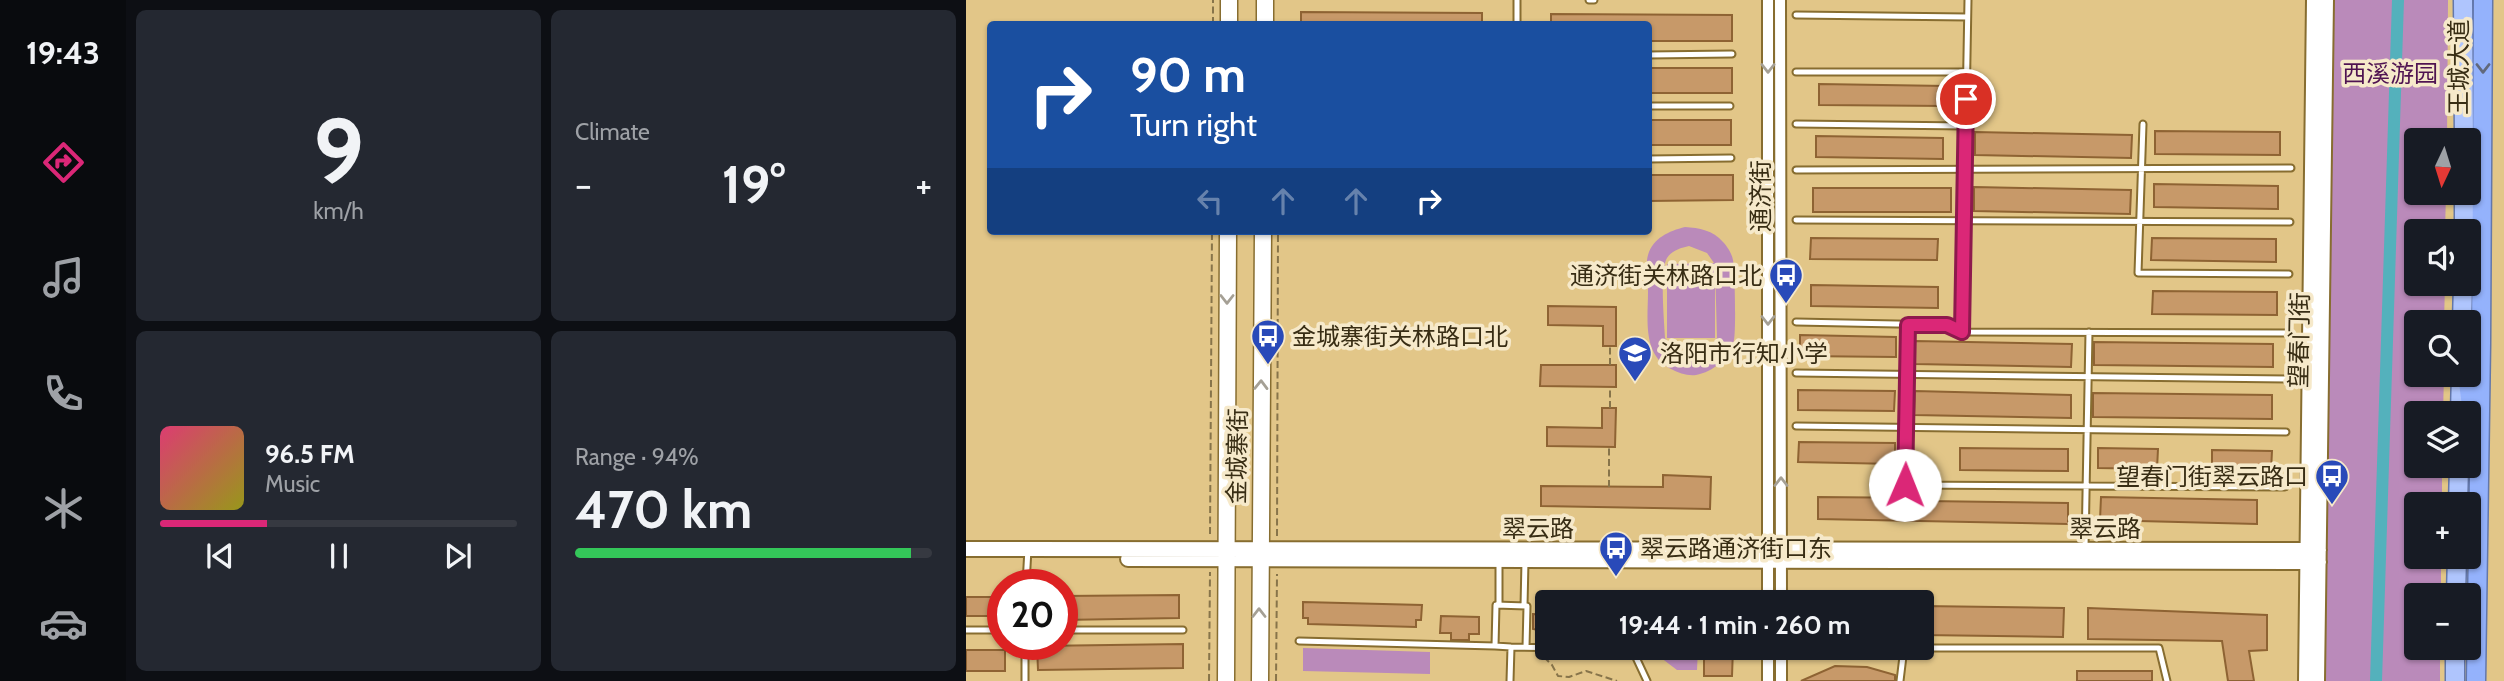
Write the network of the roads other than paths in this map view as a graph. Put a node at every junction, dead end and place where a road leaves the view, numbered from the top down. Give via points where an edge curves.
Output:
1 (1229, 0) edge
2 (1265, 0) edge
3 (1517, 0) edge
4 (1768, 0) edge
5 (1780, 0) edge
6 (1968, 0) edge
7 (2314, 0) edge
8 (2326, 0) edge
9 (2463, 0) edge
10 (2483, 0) edge
11 (1796, 15) dead end
12 (1967, 17) junction
13 (1229, 21) edge
14 (1265, 21) edge
15 (1517, 21) edge
16 (1732, 54) dead end
17 (1652, 55) edge
18 (1796, 72) dead end
19 (1966, 72) junction
20 (1652, 106) edge
21 (1730, 106) dead end
22 (1796, 124) dead end
23 (2143, 124) dead end
24 (1966, 126) junction
25 (2464, 128) edge
26 (1652, 159) edge
27 (1731, 159) dead end
28 (2291, 168) dead end
29 (1965, 169) junction
30 (2141, 169) junction
31 (1796, 170) dead end
32 (1796, 220) dead end
33 (1964, 220) junction
34 (2140, 222) junction
35 (2290, 222) dead end
36 (1228, 235) edge
37 (1263, 235) edge
38 (2289, 274) dead end
39 (1796, 323) dead end
40 (1908, 325) junction
41 (1962, 332) junction
42 (2089, 332) junction
43 (2288, 333) dead end
44 (1796, 373) dead end
45 (1907, 375) junction
46 (2088, 377) junction
47 (2287, 379) dead end
48 (2480, 401) edge
49 (1796, 426) dead end
50 (1906, 428) junction
51 (2087, 430) junction
52 (2286, 432) dead end
53 (2086, 486) junction
54 (2285, 487) dead end
55 (966, 549) edge
56 (1027, 553) junction
57 (1218, 555) junction
58 (1259, 555) junction
59 (1277, 555) junction
60 (1775, 556) junction
61 (2085, 556) junction
62 (2313, 556) junction
63 (966, 558) edge
64 (1499, 560) junction
65 (1525, 561) junction
66 (1026, 569) edge
67 (2477, 569) edge
68 (1770, 590) edge
69 (1779, 590) edge
70 (1499, 605) junction
71 (1524, 606) junction
72 (966, 630) edge
73 (987, 630) edge
74 (1078, 630) edge
75 (1183, 630) dead end
76 (1299, 641) dead end
77 (1495, 646) junction
78 (1511, 647) junction
79 (1526, 647) junction
80 (1934, 648) edge
81 (1025, 660) edge
82 (1768, 660) edge
83 (1781, 660) edge
84 (1903, 660) edge
85 (2455, 660) edge
86 (1025, 681) edge
87 (1226, 681) edge
88 (1259, 681) edge
89 (1510, 681) edge
90 (1647, 681) edge
91 (1768, 681) edge
92 (1781, 681) edge
93 (1900, 681) edge
94 (2167, 681) edge
95 (2306, 681) edge
96 (2317, 681) edge
97 (2455, 681) edge
98 (2476, 681) edge

1 - 13 main road
2 - 14 main road
3 - 15 lane
4 -> 60 street, 通济街
60 -> 5 street, 通济街
6 - 12 lane
7 - 62 street, 望春门街
8 - 62 street, 望春门街
9 - 25 main road
10 -> 48 highway, 王城大道
11 - 12 lane
12 - 19 lane
16 - 17 lane
18 - 19 lane
19 - 24 lane
20 - 21 lane
22 - 24 lane
23 - 30 lane
24 - 29 lane
26 - 27 lane
28 - 30 lane
29 - 30 lane
29 - 31 lane
29 - 33 lane
30 - 34 lane
32 - 33 lane
33 - 34 lane
33 - 41 lane
34 - 35 lane
34 - 38 lane via 2138,274
36 -> 57 main road, 金城寨街
58 -> 37 main road, 金城寨街
39 - 40 lane
40 - 41 lane via 1947,325
40 - 45 lane
41 - 42 lane
42 - 43 lane
42 - 46 lane
44 - 45 lane
45 - 46 lane
45 - 50 lane
46 - 47 lane
46 - 51 lane
49 - 50 lane
50 - 51 lane
50 - 53 lane via 1905,485
51 - 52 lane
51 - 53 lane
53 - 54 lane
53 - 61 lane
55 - 56 street, 翠云路
56 - 57 street, 翠云路
56 - 63 street, 翠云路
56 - 66 lane
57 - 58 street, 翠云路
57 - 87 main road, 金城寨街
58 - 59 street, 翠云路
88 -> 58 main road, 金城寨街
59 - 60 street, 翠云路
59 - 64 street, 翠云路
60 - 61 street, 翠云路
60 - 65 street, 翠云路
60 - 68 street, 通济街
60 - 69 street, 通济街
61 - 62 street, 翠云路
62 - 95 street, 望春门街
62 - 96 street, 望春门街
64 - 65 street, 翠云路
64 - 70 lane
65 - 71 lane
67 - 98 highway, 王城大道
70 - 71 lane
70 - 77 lane
71 - 79 lane
72 - 73 lane
74 - 75 lane
76 - 77 lane
77 - 78 lane
78 - 79 lane
78 - 89 lane
79 - 90 lane via 1632,649
80 - 94 lane via 2159,648
81 - 86 lane
82 - 91 street
83 - 92 street
84 - 93 lane
85 - 97 main road

